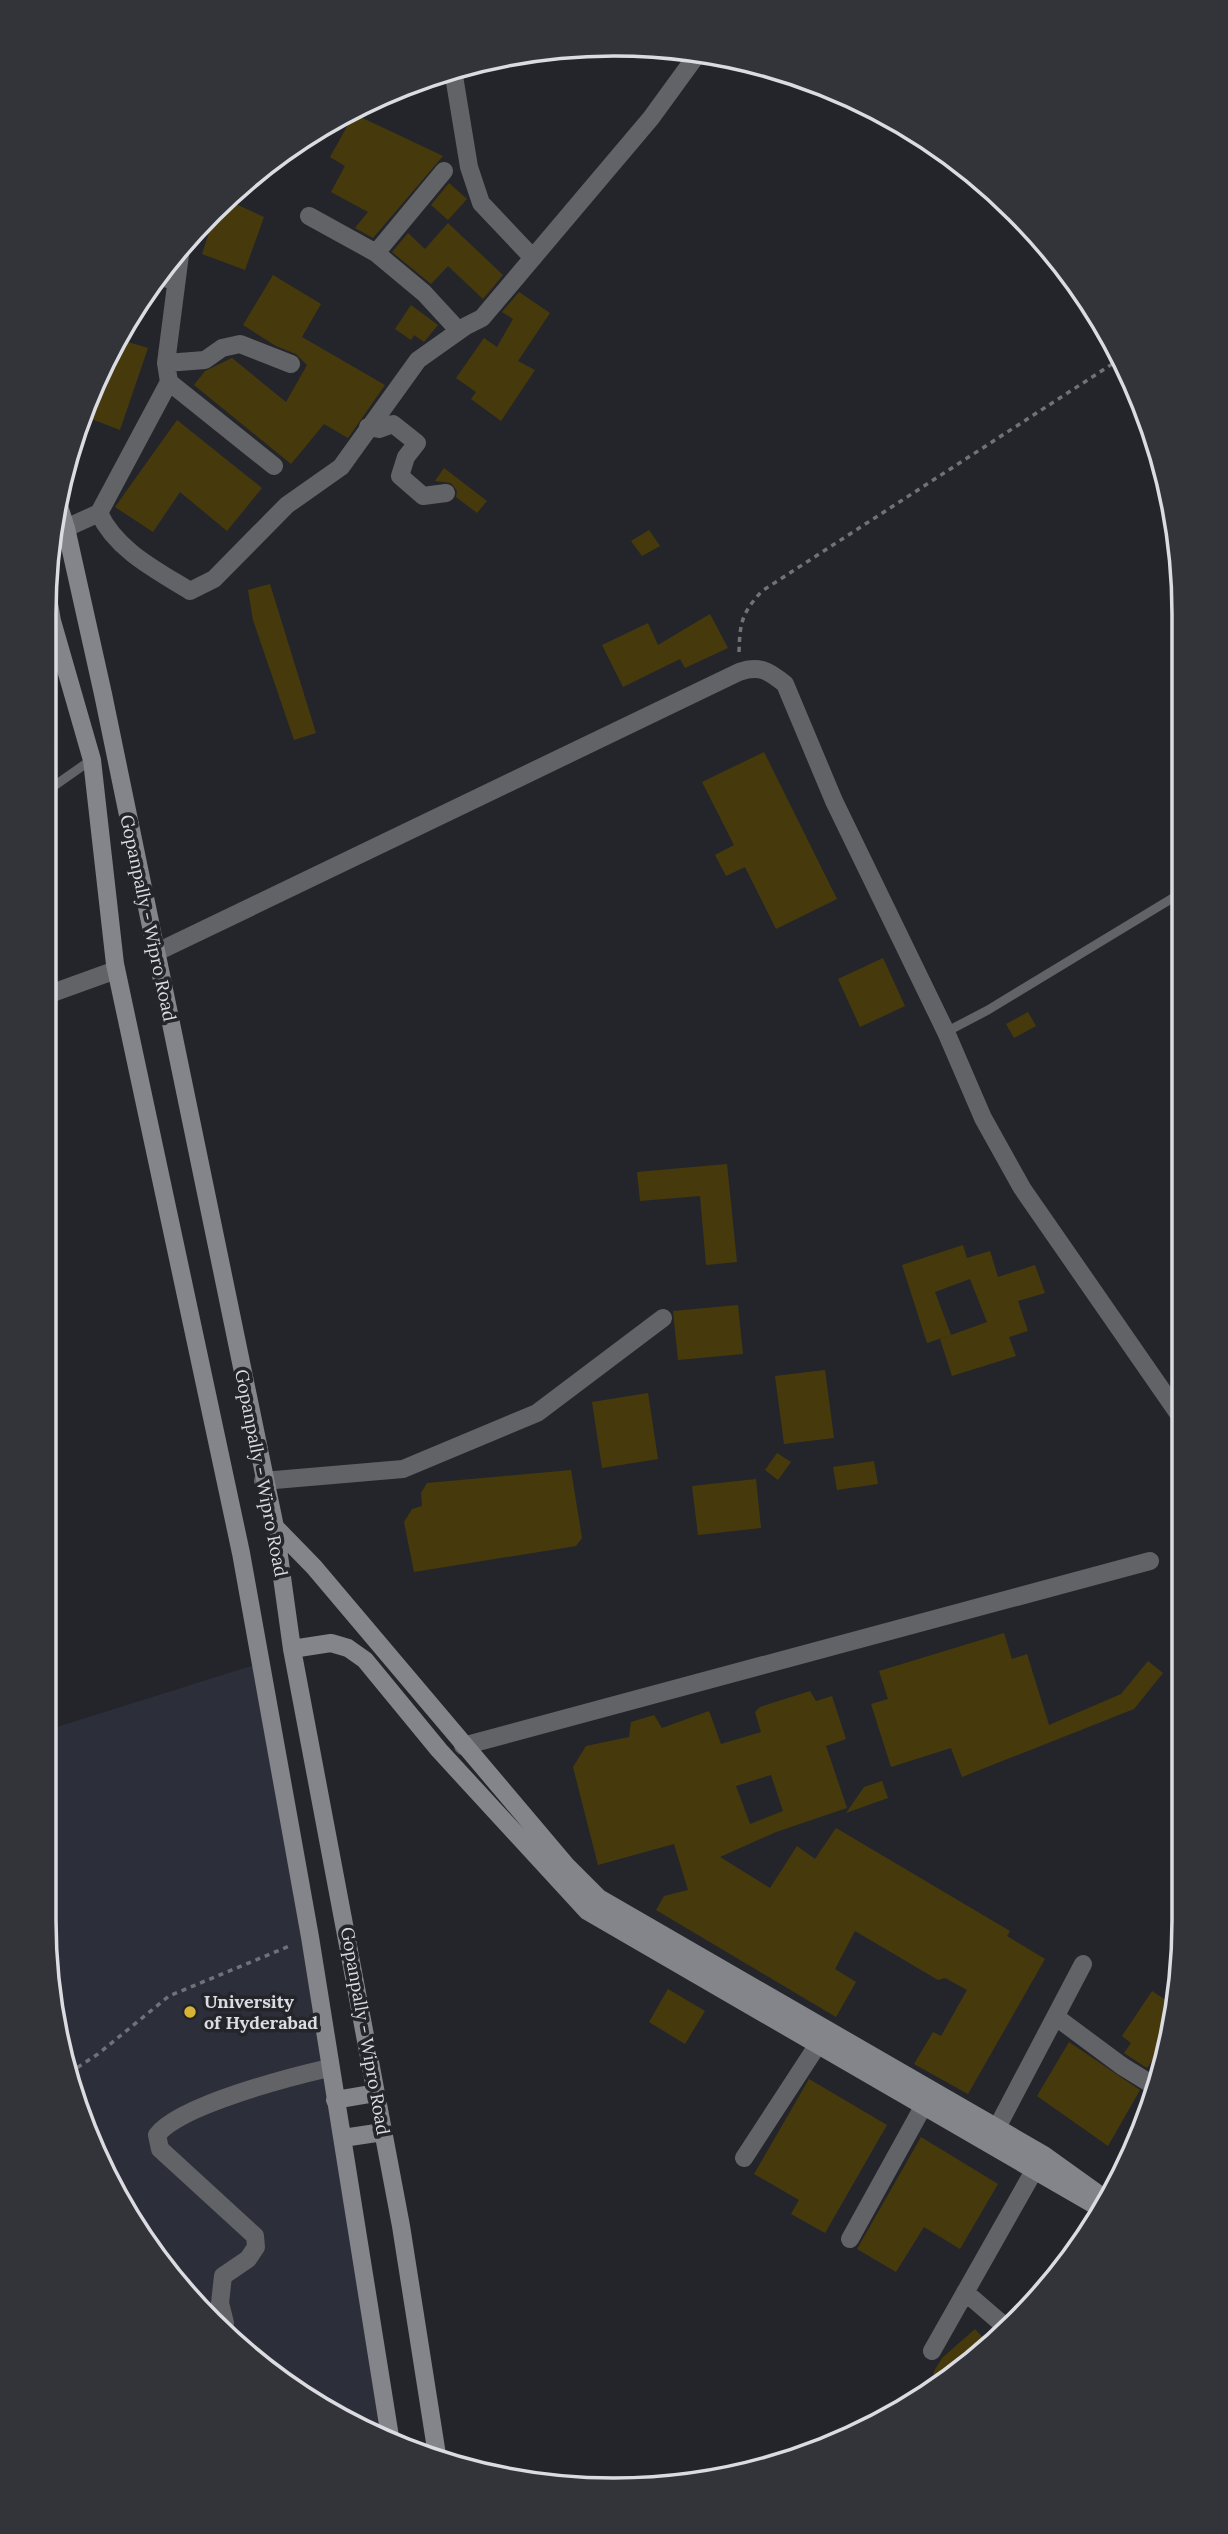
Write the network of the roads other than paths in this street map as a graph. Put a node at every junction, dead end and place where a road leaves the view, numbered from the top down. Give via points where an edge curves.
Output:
1 (692, 62) edge
2 (455, 80) edge
3 (444, 171) dead end
4 (309, 216) dead end
5 (376, 253) junction
6 (533, 258) junction
7 (178, 265) edge
8 (168, 279) edge
9 (176, 282) junction
10 (459, 331) junction
11 (166, 363) junction
12 (291, 364) dead end
13 (169, 382) junction
14 (368, 427) junction
15 (274, 466) dead end
16 (446, 493) dead end
17 (99, 513) junction
18 (64, 522) edge
19 (66, 528) junction
20 (56, 635) edge
21 (92, 760) junction
22 (56, 785) edge
23 (1172, 898) edge
24 (155, 953) junction
25 (116, 971) junction
26 (56, 992) edge
27 (946, 1031) junction
28 (663, 1318) dead end
29 (1172, 1405) edge
30 (263, 1481) junction
31 (275, 1527) junction
32 (1150, 1561) dead end
33 (292, 1649) junction
34 (463, 1746) junction
35 (1083, 1964) dead end
36 (1056, 2017) junction
37 (824, 2035) junction
38 (329, 2068) junction
39 (1147, 2082) edge
40 (376, 2093) junction
41 (335, 2100) junction
42 (924, 2105) junction
43 (383, 2132) junction
44 (993, 2135) junction
45 (343, 2138) junction
46 (744, 2158) dead end
47 (1035, 2169) junction
48 (1100, 2194) edge
49 (1094, 2204) edge
50 (850, 2239) dead end
51 (965, 2292) junction
52 (224, 2320) edge
53 (1000, 2323) edge
54 (932, 2351) dead end
55 (384, 2428) edge
56 (436, 2448) edge

1 - 6 street via 651,118
2 - 6 street via 469,167 481,203
3 - 5 street
4 - 5 street
5 - 10 street via 424,293
6 - 10 street via 482,318
7 - 9 street
8 - 9 street
9 - 11 street
10 - 14 street via 418,360
11 - 12 street via 205,360 222,348 240,344
11 - 13 street
13 - 15 street
13 - 17 street
14 - 16 street via 393,424 417,443 400,476 423,496
14 - 17 street via 341,467 287,505 215,579 190,591 107,532
17 - 19 street
18 - 19 main road, Gopanpally - Wipro Road
19 - 24 main road, Gopanpally - Wipro Road
20 - 21 main road, Gopanpally - Wipro Road
21 - 22 lane
21 - 25 main road, Gopanpally - Wipro Road
23 - 27 lane
24 - 27 street via 755,666 785,684 834,801
24 - 30 main road, Gopanpally - Wipro Road
25 - 26 street
25 - 38 main road, Gopanpally - Wipro Road via 241,1553
27 - 29 street via 983,1118 1022,1188
28 - 30 street via 537,1413 403,1469
30 - 31 main road, Gopanpally - Wipro Road
31 - 33 main road, Gopanpally - Wipro Road
31 - 34 main road via 314,1567
32 - 34 street
33 - 37 main road via 331,1643 365,1660 439,1750 587,1911
33 - 40 main road, Gopanpally - Wipro Road
34 - 37 main road via 598,1898
35 - 36 street
36 - 39 street
36 - 44 street
37 - 42 main road
37 - 44 main road
37 - 46 street
38 - 41 main road, Gopanpally - Wipro Road
38 - 52 street via 288,2077 196,2110 156,2135 159,2149 255,2236 256,2248 248,2259 223,2276 220,2303
40 - 41 main road
40 - 43 main road, Gopanpally - Wipro Road
41 - 45 main road, Gopanpally - Wipro Road
42 - 44 main road
42 - 50 street
43 - 45 main road
43 - 56 main road, Gopanpally - Wipro Road
44 - 47 main road
44 - 48 main road via 1044,2155
45 - 55 main road, Gopanpally - Wipro Road
47 - 49 main road
47 - 51 street
51 - 53 street
51 - 54 street

